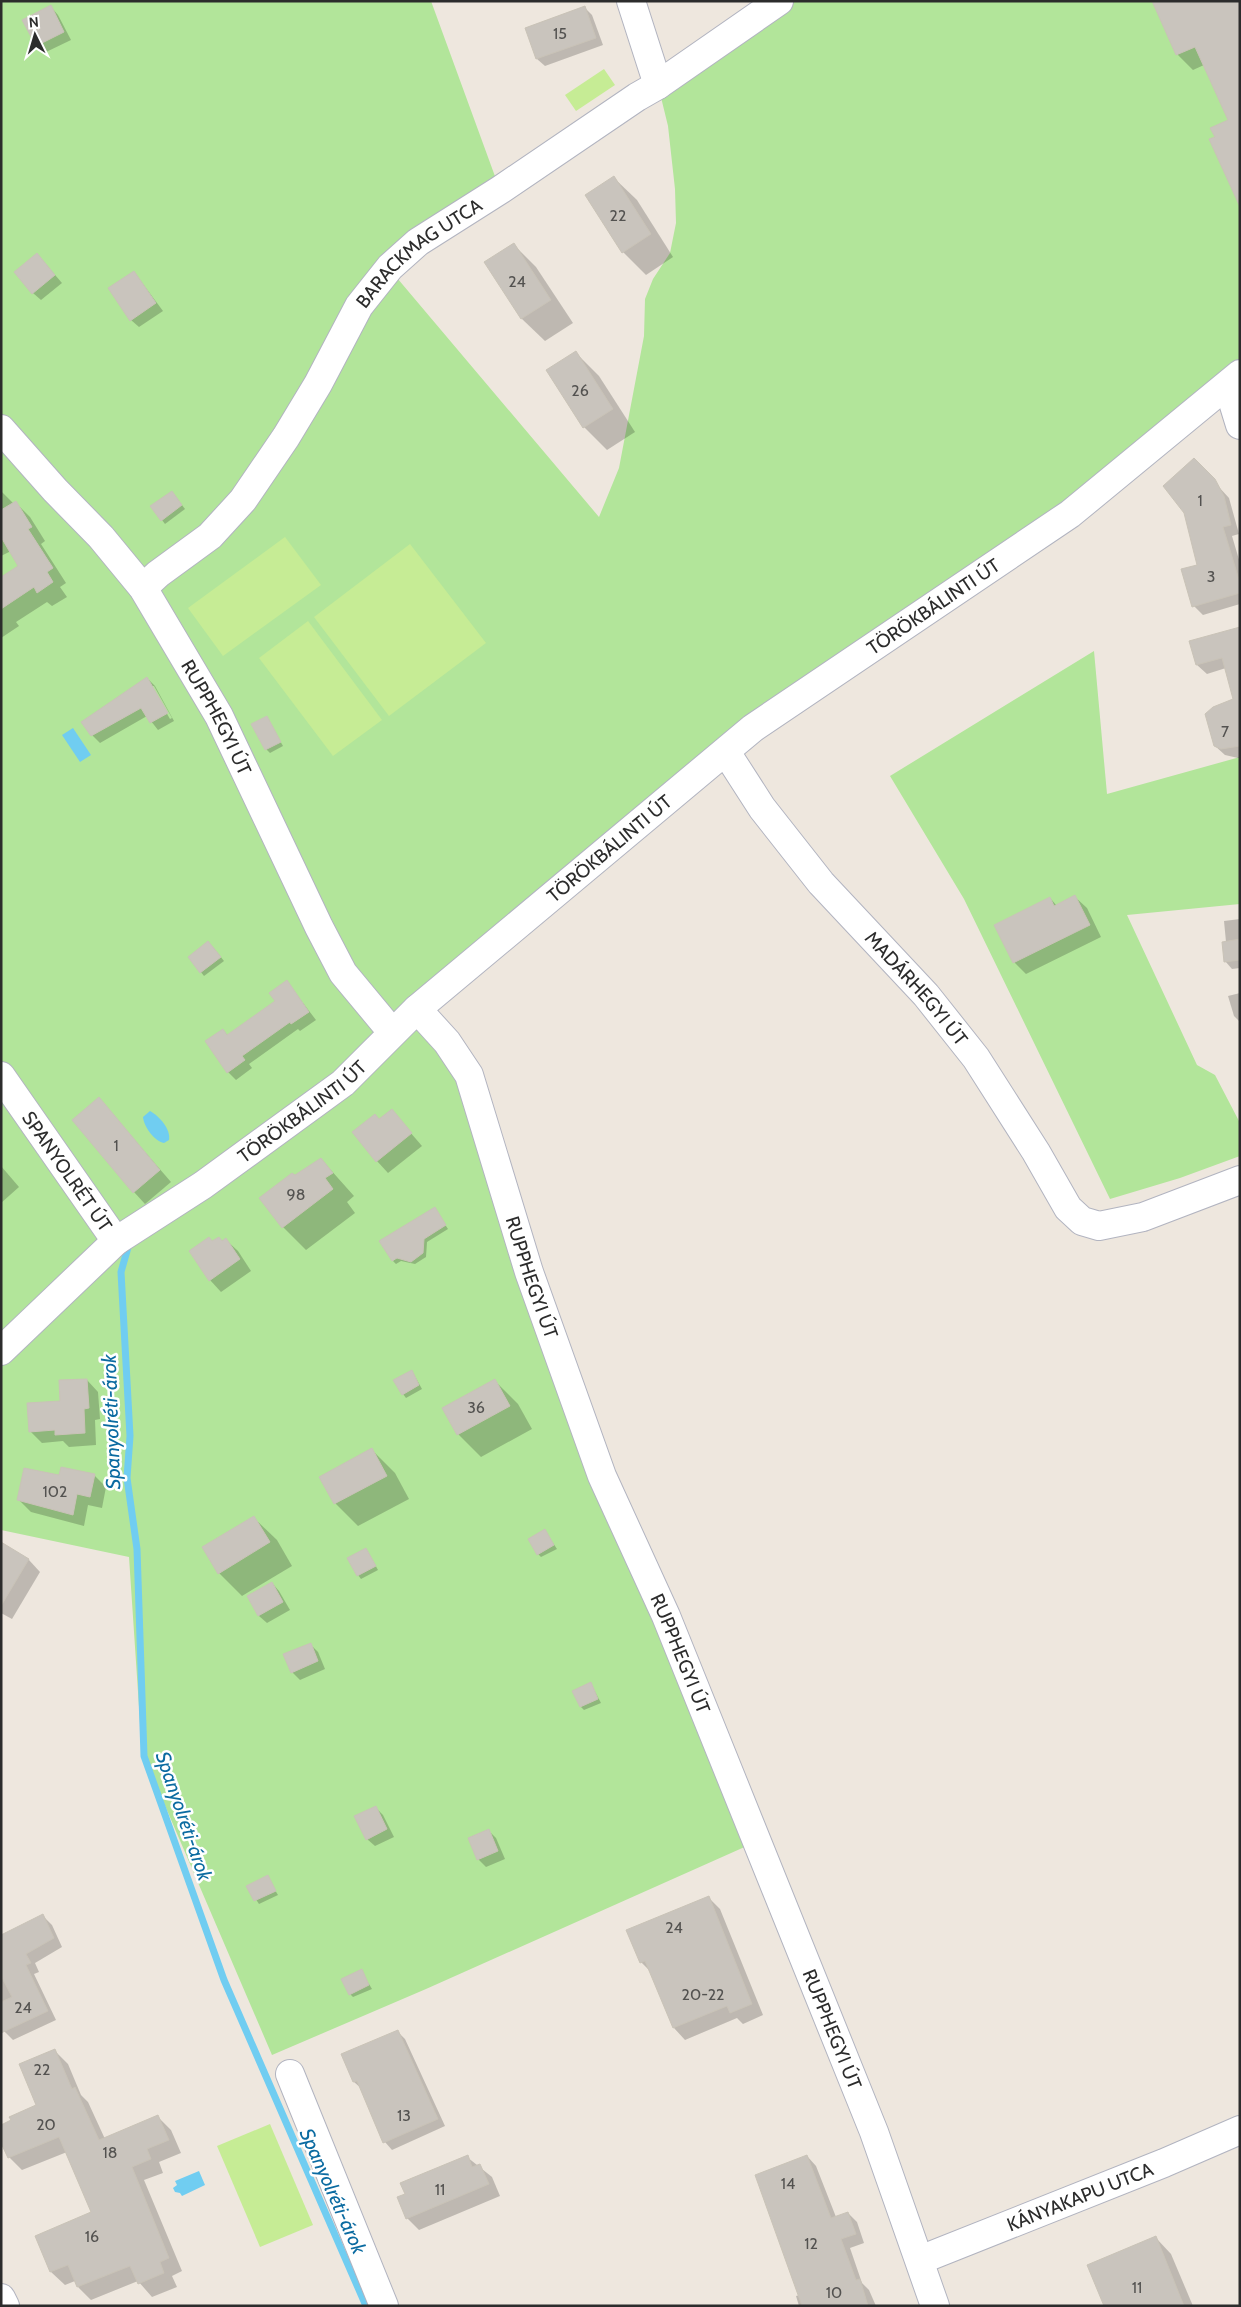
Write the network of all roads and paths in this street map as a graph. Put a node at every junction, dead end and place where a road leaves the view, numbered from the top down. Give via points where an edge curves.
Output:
1 (631, 1) edge
2 (779, 1) edge
3 (658, 85) junction
4 (1234, 380) edge
5 (1240, 425) edge
6 (1, 429) edge
7 (143, 588) junction
8 (726, 752) junction
9 (417, 1009) junction
10 (392, 1032) junction
11 (1, 1076) edge
12 (1240, 1180) edge
13 (116, 1241) junction
14 (1, 1351) edge
15 (290, 2074) dead end
16 (1240, 2130) edge
17 (920, 2260) junction
18 (1, 2298) edge
19 (4, 2306) edge
20 (384, 2306) edge
21 (935, 2306) edge

1 - 3 street
2 - 3 street, BARACKMAG UTCA
3 - 7 street, BARACKMAG UTCA via 434,232 390,267 359,306 318,384 242,500 210,536
4 - 5 street
4 - 8 street, TÖRÖKBÁLINTI ÚT via 1070,514 758,724
6 - 7 street, RUPPHEGYI ÚT via 101,537
7 - 10 street, RUPPHEGYI ÚT via 223,725 343,973
8 - 9 street, TÖRÖKBÁLINTI ÚT
8 - 12 street, MADÁRHEGYI ÚT via 762,808 821,883 926,995 976,1058 1068,1208 1082,1221 1099,1226 1143,1217
9 - 10 street, TÖRÖKBÁLINTI ÚT
9 - 17 street, RUPPHEGYI ÚT via 447,1042 469,1075 529,1272 602,1476 666,1616 874,2132
10 - 13 street, TÖRÖKBÁLINTI ÚT via 343,1083 203,1185
11 - 13 street, SPANYOLRÉT ÚT
13 - 14 street, TÖRÖKBÁLINTI ÚT
15 - 20 street
16 - 17 street, KÁNYAKAPU UTCA
17 - 21 street, RUPPHEGYI ÚT
18 - 19 street

